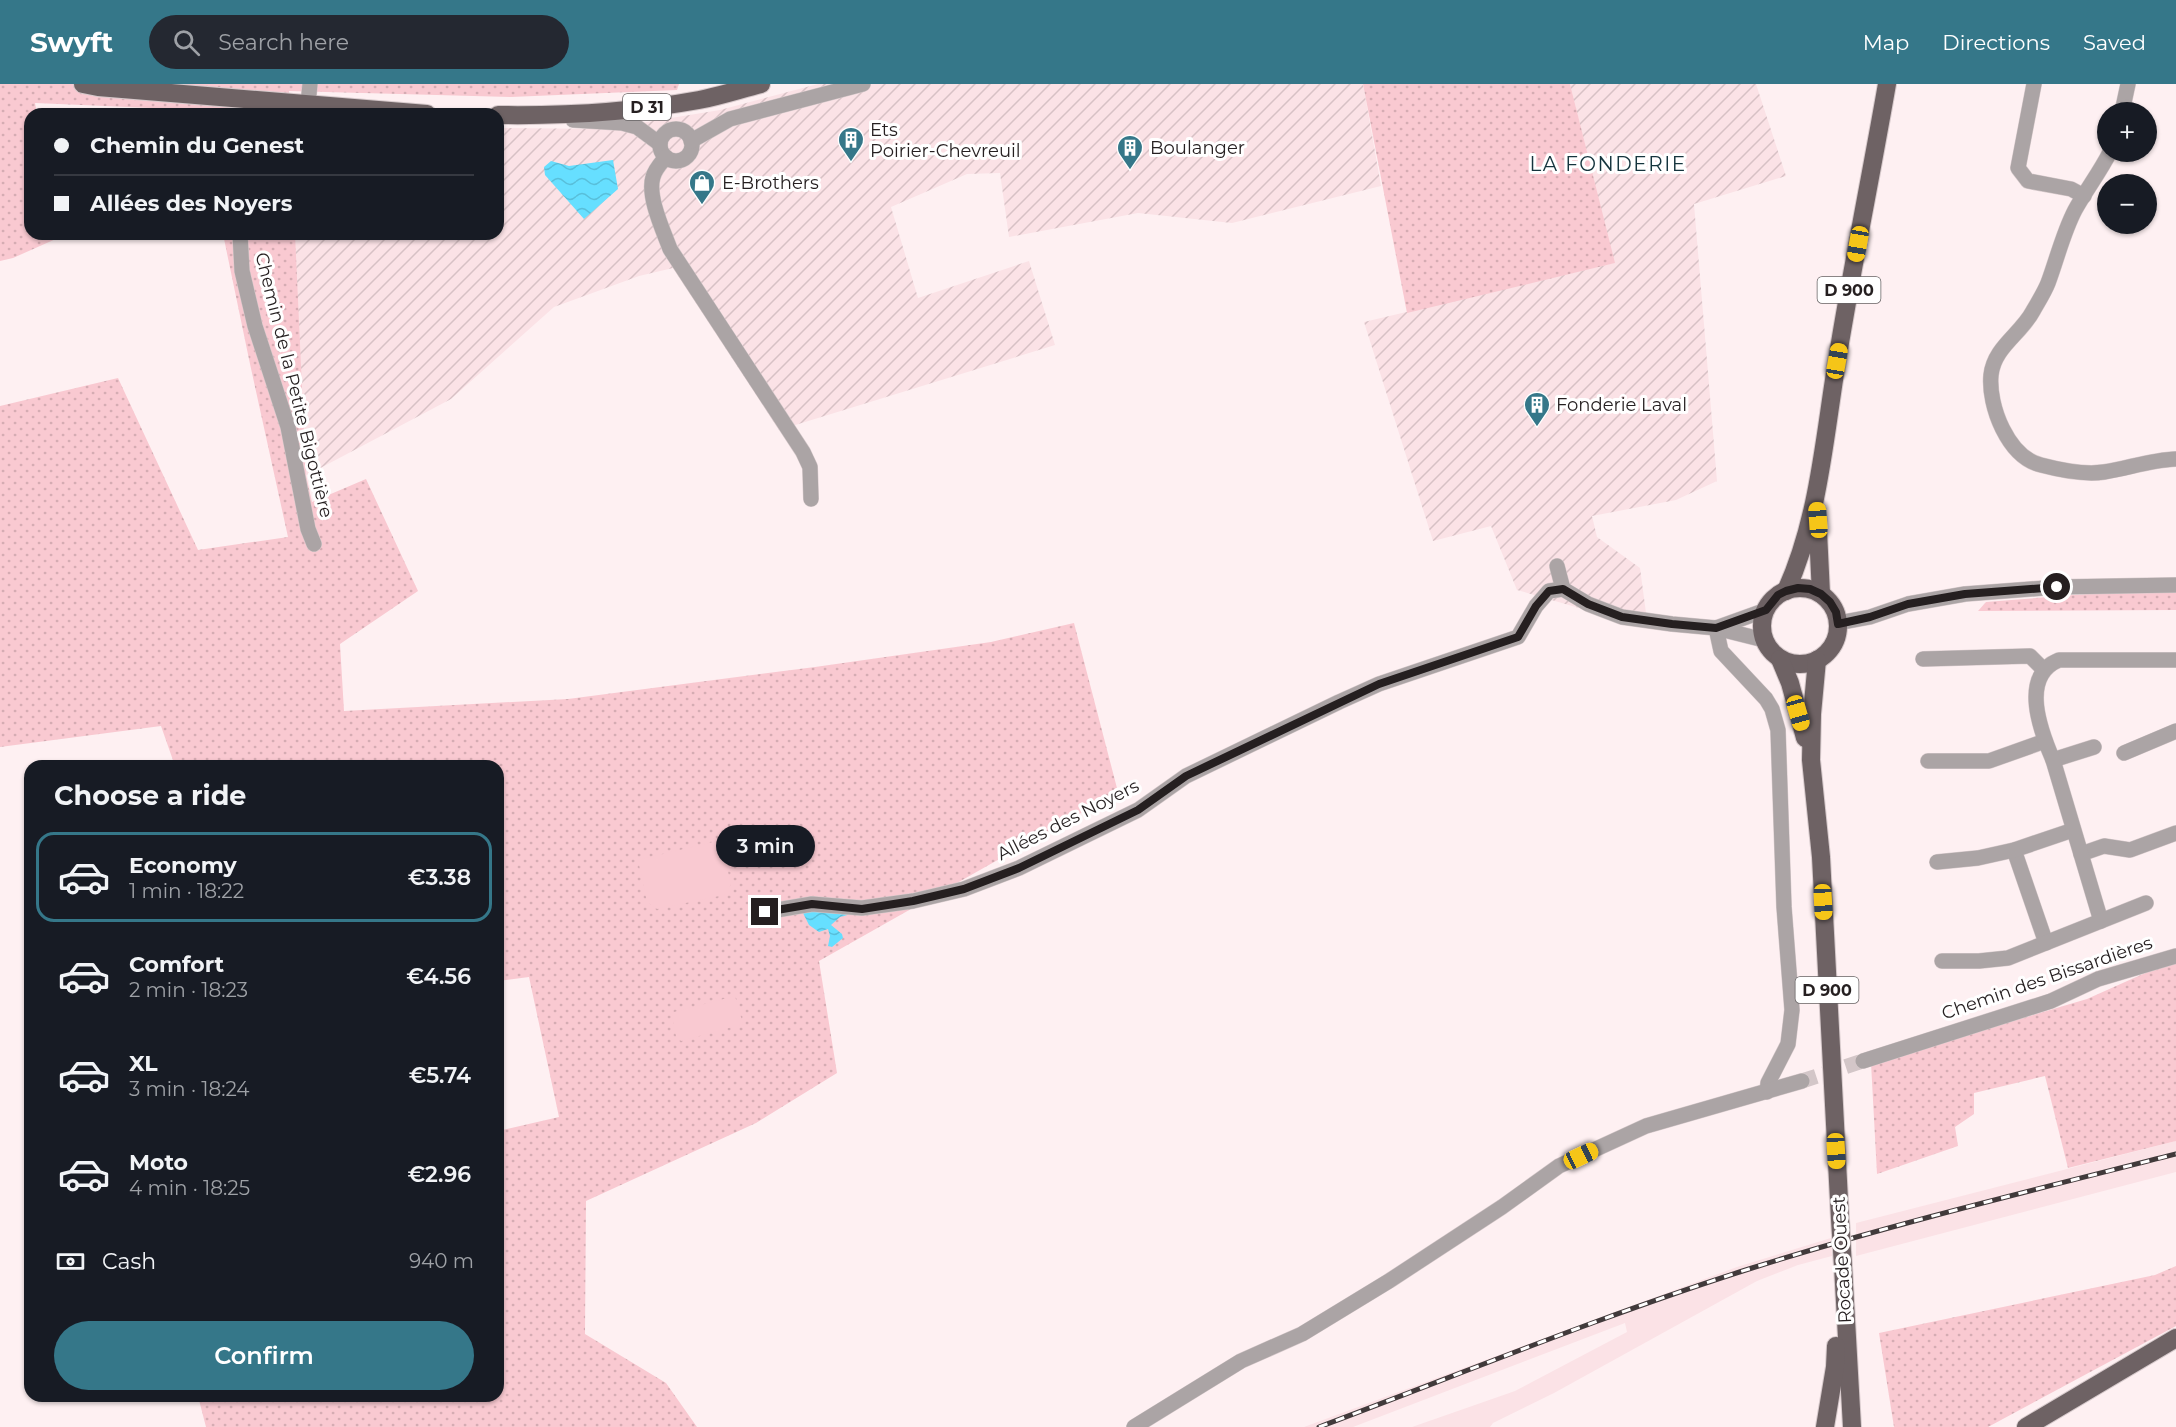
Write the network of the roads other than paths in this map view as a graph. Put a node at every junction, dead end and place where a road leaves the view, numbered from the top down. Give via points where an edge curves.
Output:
1 (83, 84) edge
2 (310, 84) edge
3 (761, 84) edge
4 (863, 84) edge
5 (1887, 84) edge
6 (2034, 84) edge
7 (2128, 84) edge
8 (2124, 102) edge
9 (295, 108) edge
10 (304, 108) edge
11 (504, 115) edge
12 (531, 116) junction
13 (691, 141) junction
14 (663, 150) junction
15 (2105, 162) edge
16 (2084, 196) junction
17 (240, 240) edge
18 (2176, 459) edge
19 (1816, 498) junction
20 (811, 499) dead end
21 (314, 544) dead end
22 (1557, 566) dead end
23 (2176, 585) edge
24 (1556, 590) junction
25 (1786, 591) junction
26 (1821, 594) junction
27 (1766, 610) junction
28 (1838, 624) junction
29 (1716, 628) junction
30 (1764, 640) junction
31 (1780, 659) junction
32 (1923, 659) dead end
33 (1817, 660) junction
34 (2176, 660) edge
35 (2043, 670) junction
36 (2176, 731) edge
37 (2045, 741) junction
38 (2094, 747) dead end
39 (2124, 753) dead end
40 (1812, 760) junction
41 (2053, 760) junction
42 (1928, 761) dead end
43 (2073, 830) junction
44 (2176, 833) edge
45 (2014, 850) junction
46 (2081, 854) junction
47 (1936, 862) dead end
48 (2146, 903) dead end
49 (765, 912) dead end
50 (2102, 921) junction
51 (2046, 943) junction
52 (2176, 956) edge
53 (1942, 961) dead end
54 (1863, 1060) tunnel mouth
55 (1802, 1081) tunnel mouth
56 (1767, 1092) junction
57 (1845, 1301) junction
58 (2176, 1338) edge
59 (1848, 1365) junction
60 (1134, 1427) edge
61 (1825, 1427) edge
62 (1838, 1427) edge
63 (1852, 1427) edge
64 (2026, 1427) edge

1 - 9 main road
2 - 10 street
3 - 12 main road, D 31 via 700,100
4 - 13 street via 730,119
5 - 19 main road, D 900
6 - 16 street via 2018,168 2028,181 2071,189
7 - 8 street
11 - 12 main road, D 31
12 - 14 street via 622,123 637,127
13 - 14 street via 690,152 681,159 671,160
13 - 14 street via 682,130 672,129 664,134
14 - 20 street via 652,180 652,195 670,249 803,452 810,467
15 - 16 street
16 - 18 street via 2047,285 2031,314 1999,352 1991,375 2001,427 2007,439 2038,465 2103,472
17 - 21 street, Chemin de la Petite Bigottière via 242,271 288,427
19 - 25 main road, D 900
19 - 26 main road, D 900
22 - 24 street
23 - 28 street via 2057,587 1965,594 1908,604
24 - 29 street via 1622,617
24 - 49 street, Allées des Noyers via 1536,606 1518,637 1379,684 1339,702 1186,776 1138,810 1019,868 964,889 913,901 862,909 812,904
25 - 26 main road via 1810,589
25 - 27 main road
26 - 28 main road via 1836,612
27 - 29 street
27 - 30 main road via 1762,619
28 - 33 main road via 1833,645
29 - 30 street
29 - 56 street via 1721,651 1766,699 1778,730 1792,1010 1788,1044
30 - 31 main road
31 - 33 main road via 1798,664
31 - 40 main road, Rocade Ouest / D 900
32 - 35 street via 2030,656
33 - 40 main road, Rocade Ouest / D 900
34 - 35 street via 2059,660
35 - 37 street via 2036,693
36 - 39 street
37 - 41 street
37 - 42 street via 1989,761
38 - 41 street
40 - 57 main road, Rocade Ouest / D 900, bridge via 1821,857
41 - 43 street
43 - 45 street
43 - 46 street
44 - 46 street via 2130,850 2104,846
45 - 47 street
45 - 51 street
46 - 50 street
48 - 50 street
50 - 51 street
51 - 53 street via 2008,958
52 - 54 street, Chemin des Bissardières via 2098,979 2051,1001
55 - 56 street
56 - 60 street via 1646,1126 1559,1166 1446,1244 1322,1322 1241,1361
57 - 59 main road, Rocade Ouest / D 900
57 - 61 main road via 1838,1316 1835,1368
58 - 64 main road
59 - 62 main road, Rocade Ouest / D 900
59 - 63 main road, Rocade Ouest / D 900

